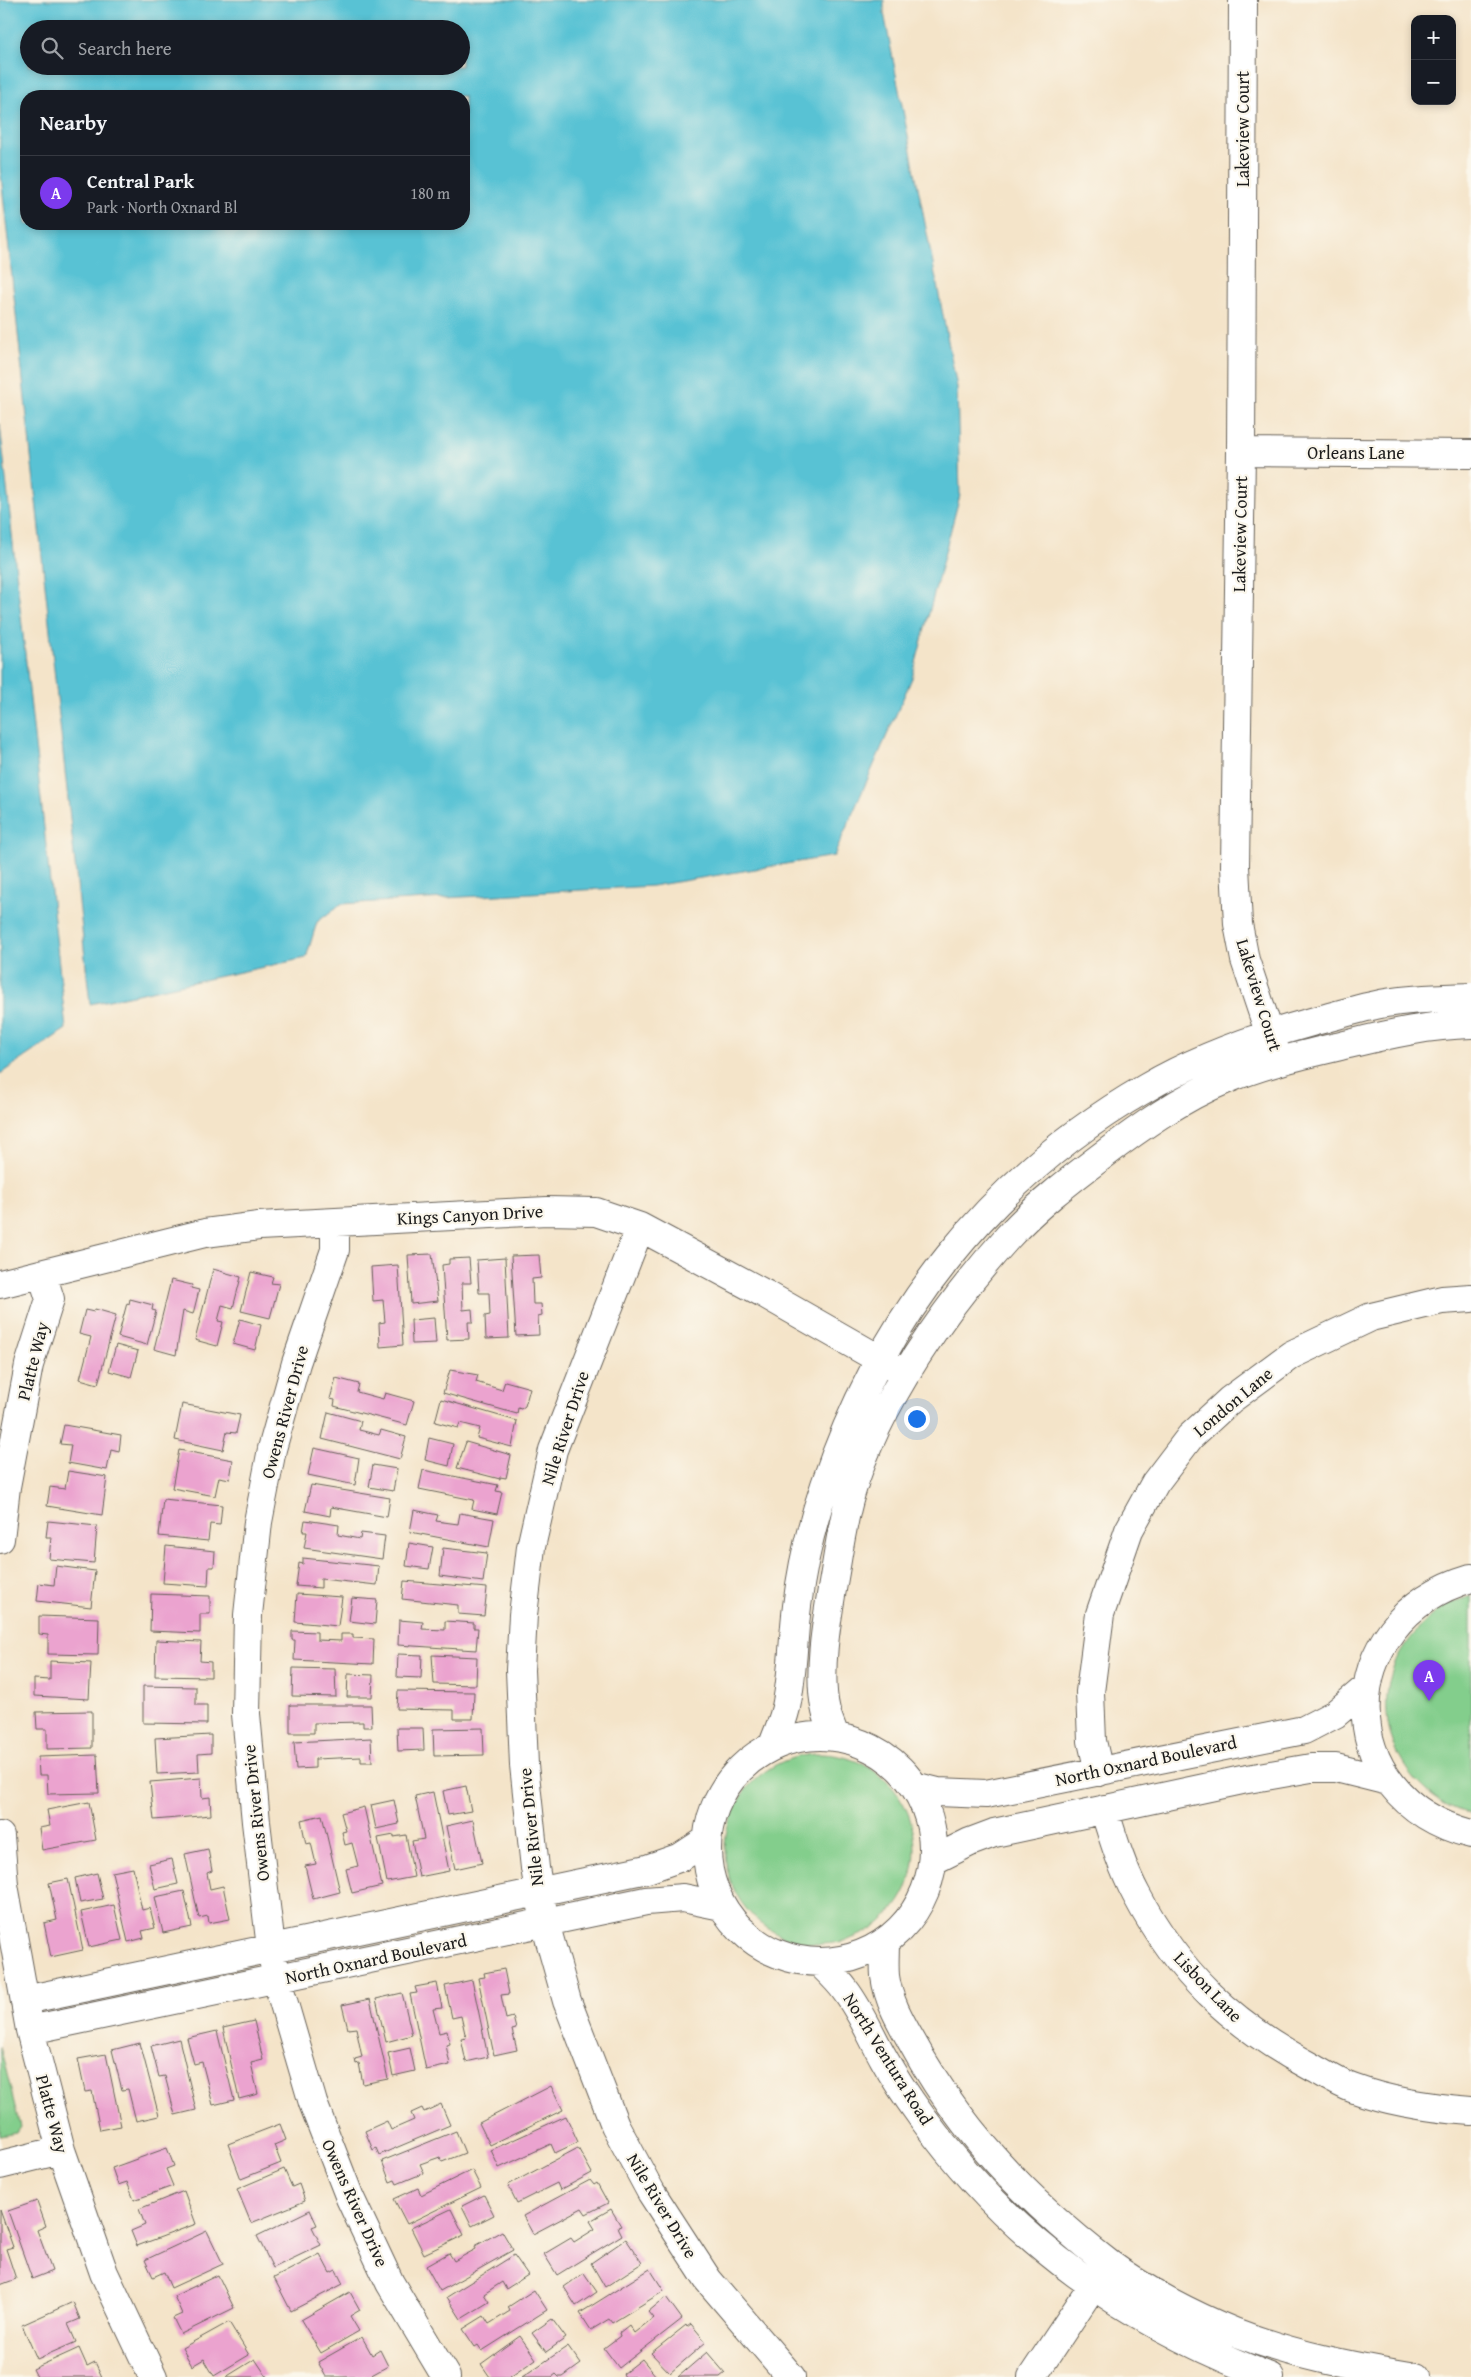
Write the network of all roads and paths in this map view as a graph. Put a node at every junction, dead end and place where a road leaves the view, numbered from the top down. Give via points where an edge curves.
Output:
1 (1243, 0) edge
2 (1242, 452) junction
3 (1471, 454) edge
4 (1471, 997) edge
5 (1471, 1024) edge
6 (1270, 1034) junction
7 (1279, 1061) junction
8 (335, 1223) junction
9 (640, 1227) junction
10 (42, 1274) junction
11 (0, 1284) edge
12 (1471, 1298) edge
13 (878, 1359) junction
14 (906, 1374) junction
15 (0, 1539) edge
16 (1471, 1578) edge
17 (1366, 1688) junction
18 (835, 1736) junction
19 (773, 1745) junction
20 (1099, 1772) junction
21 (1388, 1781) junction
22 (914, 1786) junction
23 (1104, 1809) junction
24 (1471, 1834) edge
25 (0, 1836) edge
26 (707, 1840) junction
27 (934, 1860) junction
28 (2, 1886) edge
29 (539, 1893) junction
30 (722, 1906) junction
31 (545, 1924) junction
32 (885, 1942) junction
33 (271, 1948) junction
34 (819, 1962) junction
35 (277, 1980) junction
36 (25, 2000) junction
37 (30, 2030) junction
38 (1471, 2111) edge
39 (61, 2150) junction
40 (0, 2165) edge
41 (1108, 2263) junction
42 (1093, 2287) junction
43 (153, 2377) edge
44 (446, 2377) edge
45 (791, 2377) edge
46 (1032, 2377) edge
47 (1270, 2377) edge
48 (1416, 2377) edge

1 - 2 street, Lakeview Court
2 - 3 street, Orleans Lane
2 - 6 street, Lakeview Court via 1235,866 1237,914 1245,960
4 - 6 street via 1387,1003
5 - 7 street via 1397,1032
6 - 7 street, Lakeview Court
6 - 13 street via 1204,1058 1147,1087 1097,1118 1038,1163 985,1212 949,1256
7 - 14 street via 1224,1080 1152,1120 1061,1188 1009,1236 932,1333
8 - 9 street, Kings Canyon Drive via 547,1211 596,1212
8 - 10 street, Kings Canyon Drive via 258,1226 205,1233
8 - 33 street, Owens River Drive via 335,1250 296,1363 272,1449 258,1522 248,1615 246,1714
9 - 13 street, Kings Canyon Drive
9 - 29 street, Nile River Drive via 553,1450 531,1547 520,1670 524,1765
10 - 11 street, Kings Canyon Drive
10 - 15 street, Platte Way via 50,1299 29,1365 6,1487
12 - 20 street, London Lane via 1442,1300 1371,1317 1291,1355 1230,1400 1190,1437 1155,1483 1129,1530 1100,1614 1090,1692 1092,1741
13 - 14 street, Kings Canyon Drive
13 - 19 street via 852,1412 824,1486 809,1541 797,1604 787,1703
14 - 18 street via 872,1439 851,1492 837,1557 827,1620 823,1678 826,1709
16 - 17 street via 1434,1592 1411,1608 1388,1633 1375,1656
17 - 20 street, North Oxnard Boulevard via 1335,1714 1304,1730
17 - 21 street via 1371,1740
18 - 19 street via 803,1736
18 - 22 street via 866,1745 893,1762
19 - 26 street via 747,1761 727,1783 713,1810
20 - 22 street, North Oxnard Boulevard via 986,1794 938,1792
21 - 23 street via 1336,1768 1312,1768
21 - 24 street via 1430,1817
22 - 27 street via 927,1812
23 - 27 street via 994,1833
23 - 38 street, Lisbon Lane via 1136,1893 1160,1934 1187,1971 1229,2014 1274,2047 1352,2088 1428,2108
25 - 28 street, Platte Way
26 - 29 street, North Oxnard Boulevard via 655,1867
26 - 30 street via 712,1884
27 - 32 street via 925,1892 909,1920
28 - 36 street, Platte Way
29 - 31 street, Nile River Drive
29 - 33 street, North Oxnard Boulevard
30 - 31 street, North Oxnard Boulevard via 683,1898 653,1901
30 - 34 street via 748,1936 781,1955
31 - 35 street, North Oxnard Boulevard
31 - 45 street, Nile River Drive via 567,2001 615,2125 651,2192 708,2280
32 - 34 street via 842,1960
32 - 41 street, North Ventura Road via 885,1976 893,2004 921,2058 950,2103 1006,2172 1057,2221
33 - 35 street, Owens River Drive
33 - 36 street, North Oxnard Boulevard
34 - 42 street, North Ventura Road via 845,1989 901,2089 956,2162 1000,2209 1060,2263
35 - 37 street, North Oxnard Boulevard
35 - 44 street, Owens River Drive via 313,2102 350,2198 390,2283
36 - 37 street, Platte Way
37 - 39 street, Platte Way
39 - 40 street
39 - 43 street, Platte Way via 104,2273
41 - 42 street
41 - 48 street, North Ventura Road via 1193,2313 1234,2332 1298,2354
42 - 46 street
42 - 47 street, North Ventura Road via 1157,2327 1211,2354

